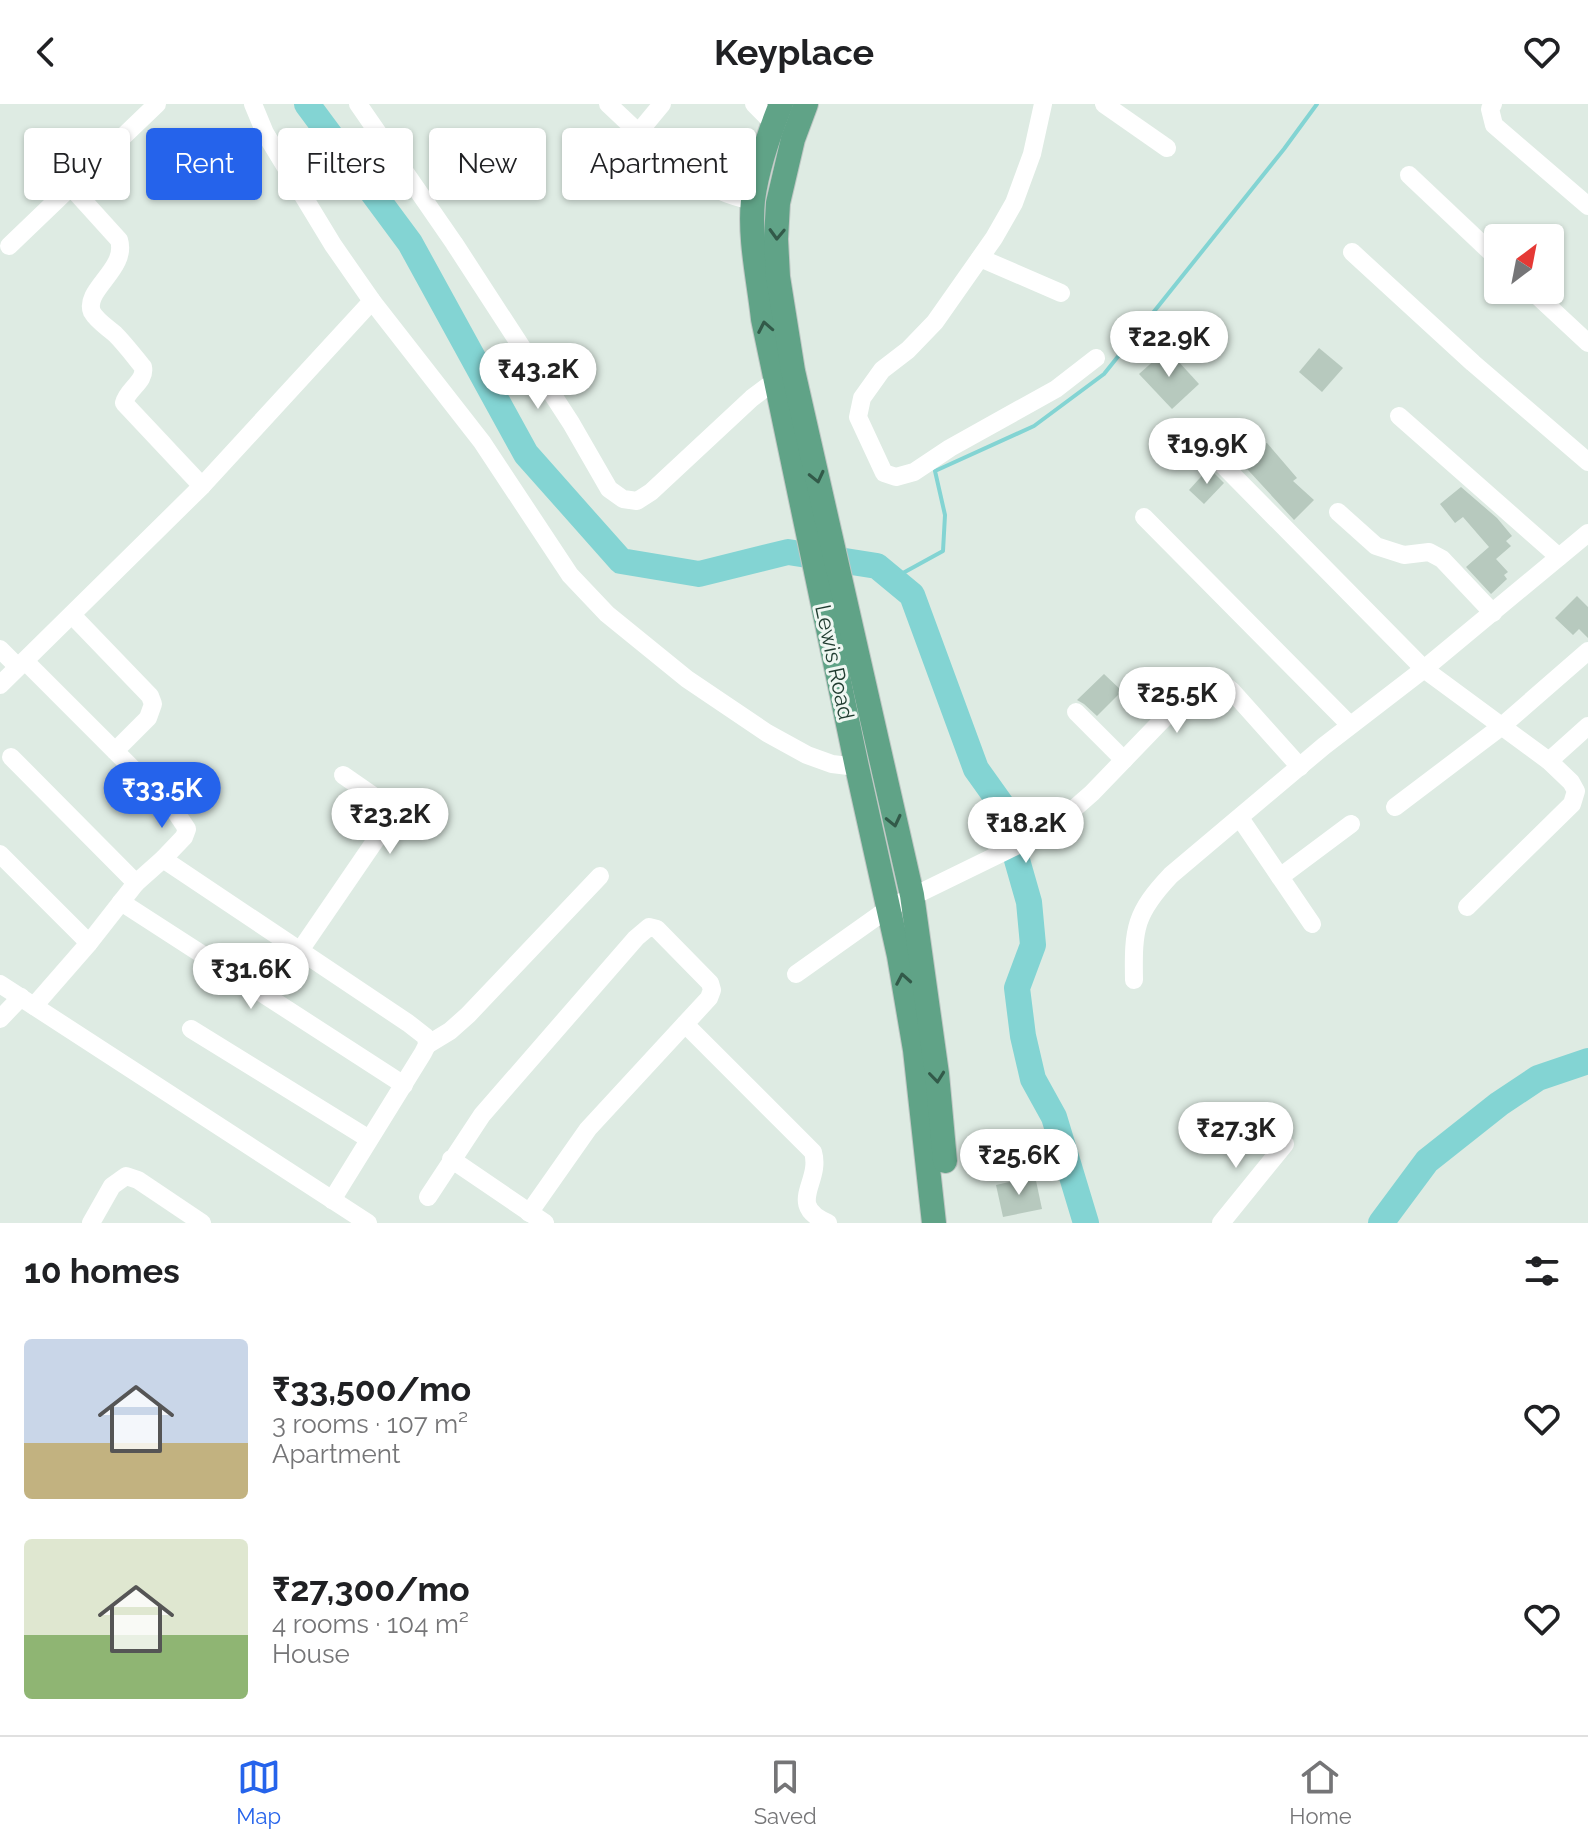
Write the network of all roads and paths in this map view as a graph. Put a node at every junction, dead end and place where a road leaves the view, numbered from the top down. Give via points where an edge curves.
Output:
1 (157, 104) edge
2 (253, 104) edge
3 (358, 104) edge
4 (608, 104) edge
5 (662, 104) edge
6 (754, 104) edge
7 (806, 104) edge
8 (1043, 104) edge
9 (1104, 104) edge
10 (1493, 104) edge
11 (777, 114) edge
12 (633, 128) edge
13 (642, 128) edge
14 (130, 130) edge
15 (1167, 148) dead end
16 (777, 152) junction
17 (1409, 175) dead end
18 (57, 200) edge
19 (83, 200) edge
20 (750, 200) edge
21 (753, 201) junction
22 (1588, 206) edge
23 (9, 246) dead end
24 (1484, 246) edge
25 (1352, 252) dead end
26 (980, 258) junction
27 (1061, 293) dead end
28 (372, 301) junction
29 (1546, 304) edge
30 (1588, 343) edge
31 (1096, 358) dead end
32 (785, 395) junction
33 (1399, 416) dead end
34 (1214, 456) dead end
35 (1588, 462) edge
36 (202, 486) junction
37 (1338, 512) dead end
38 (1144, 517) dead end
39 (1588, 533) edge
40 (1559, 557) junction
41 (1493, 613) junction
42 (72, 615) junction
43 (0, 649) edge
44 (1588, 651) edge
45 (21, 664) junction
46 (1424, 669) junction
47 (0, 685) edge
48 (1076, 712) dead end
49 (1350, 725) junction
50 (1502, 726) junction
51 (1588, 726) edge
52 (115, 751) junction
53 (11, 757) dead end
54 (855, 757) junction
55 (1124, 760) junction
56 (1549, 761) junction
57 (1300, 767) junction
58 (343, 775) dead end
59 (1395, 807) dead end
60 (1240, 818) junction
61 (1351, 824) dead end
62 (2, 859) edge
63 (163, 859) junction
64 (600, 876) dead end
65 (1280, 877) junction
66 (136, 883) junction
67 (912, 895) junction
68 (121, 902) junction
69 (1467, 907) dead end
70 (889, 908) junction
71 (1312, 924) dead end
72 (89, 943) junction
73 (299, 952) junction
74 (796, 974) dead end
75 (1134, 980) dead end
76 (0, 984) edge
77 (27, 1002) junction
78 (0, 1019) edge
79 (685, 1024) junction
80 (191, 1029) dead end
81 (427, 1045) junction
82 (404, 1085) junction
83 (369, 1139) junction
84 (1285, 1144) dead end
85 (451, 1159) junction
86 (428, 1197) dead end
87 (332, 1200) junction
88 (537, 1218) edge
89 (91, 1223) edge
90 (202, 1223) edge
91 (368, 1223) edge
92 (828, 1223) edge
93 (934, 1223) edge
94 (950, 1223) edge
95 (1221, 1223) edge

1 - 14 street
2 - 28 street via 265,133
3 - 32 street via 454,243 609,489 623,499 637,501 651,492 752,398
4 - 12 street
5 - 13 street
6 - 11 street
7 - 16 main road, Lewis Road
8 - 26 street via 1014,203
9 - 15 street
10 - 22 street via 1494,125
11 - 16 main road, Lewis Road
16 - 21 main road, Lewis Road
16 -> 32 main road, Lewis Road
17 - 24 street
18 - 23 street
19 - 36 street via 121,247 90,307 143,367 124,403
20 - 21 street
32 -> 21 main road, Lewis Road via 763,319
25 - 35 street
26 - 27 street
26 - 31 street via 935,322 882,370 862,398 858,417 884,473 896,477 914,472 1056,389
28 - 36 street
28 - 54 street via 482,442 570,575 607,614 687,679 767,733 832,764
29 - 30 street
32 - 54 main road, Lewis Road
32 -> 67 main road, Lewis Road
33 - 40 street
34 - 46 street
36 - 42 street
37 - 41 street via 1376,546 1404,555 1429,552 1442,559
38 - 49 street
39 - 40 street
40 - 41 street
41 - 46 street
42 - 45 street
42 - 52 street via 153,704 148,718
43 - 45 street
44 - 50 street
45 - 47 street
45 - 52 street
46 - 49 street
46 - 50 street
48 - 55 street
49 - 57 street
50 - 56 street
50 - 59 street
51 - 56 street
52 - 63 street via 187,829
53 - 66 street
54 - 70 main road, Lewis Road
55 - 57 street via 1198,683 1209,679 1232,691
55 - 67 street via 1051,829
56 - 69 street via 1571,782 1575,798
57 - 60 street
58 - 73 street via 390,814
60 - 65 street
60 - 75 street via 1171,875 1144,906 1135,934
61 - 65 street
62 - 72 street
63 - 66 street
63 - 73 street
64 - 81 street via 468,1015
65 - 71 street
66 - 68 street
67 - 70 street
67 -> 94 main road, Lewis Road via 937,1074
68 - 72 street
68 - 82 street
70 - 74 street
93 -> 70 main road, Lewis Road via 915,1050
72 - 77 street
73 - 81 street via 418,1030
76 - 77 street
77 - 78 street
77 - 87 street
79 - 85 street via 709,998 710,983 649,927 508,1083
79 - 88 street via 588,1129
79 - 92 street via 813,1152 814,1175 805,1200
80 - 83 street
81 - 82 street
82 - 83 street
83 - 87 street
84 - 95 street
85 - 86 street
85 - 88 street
87 - 91 street
89 - 90 street via 112,1186 126,1176

